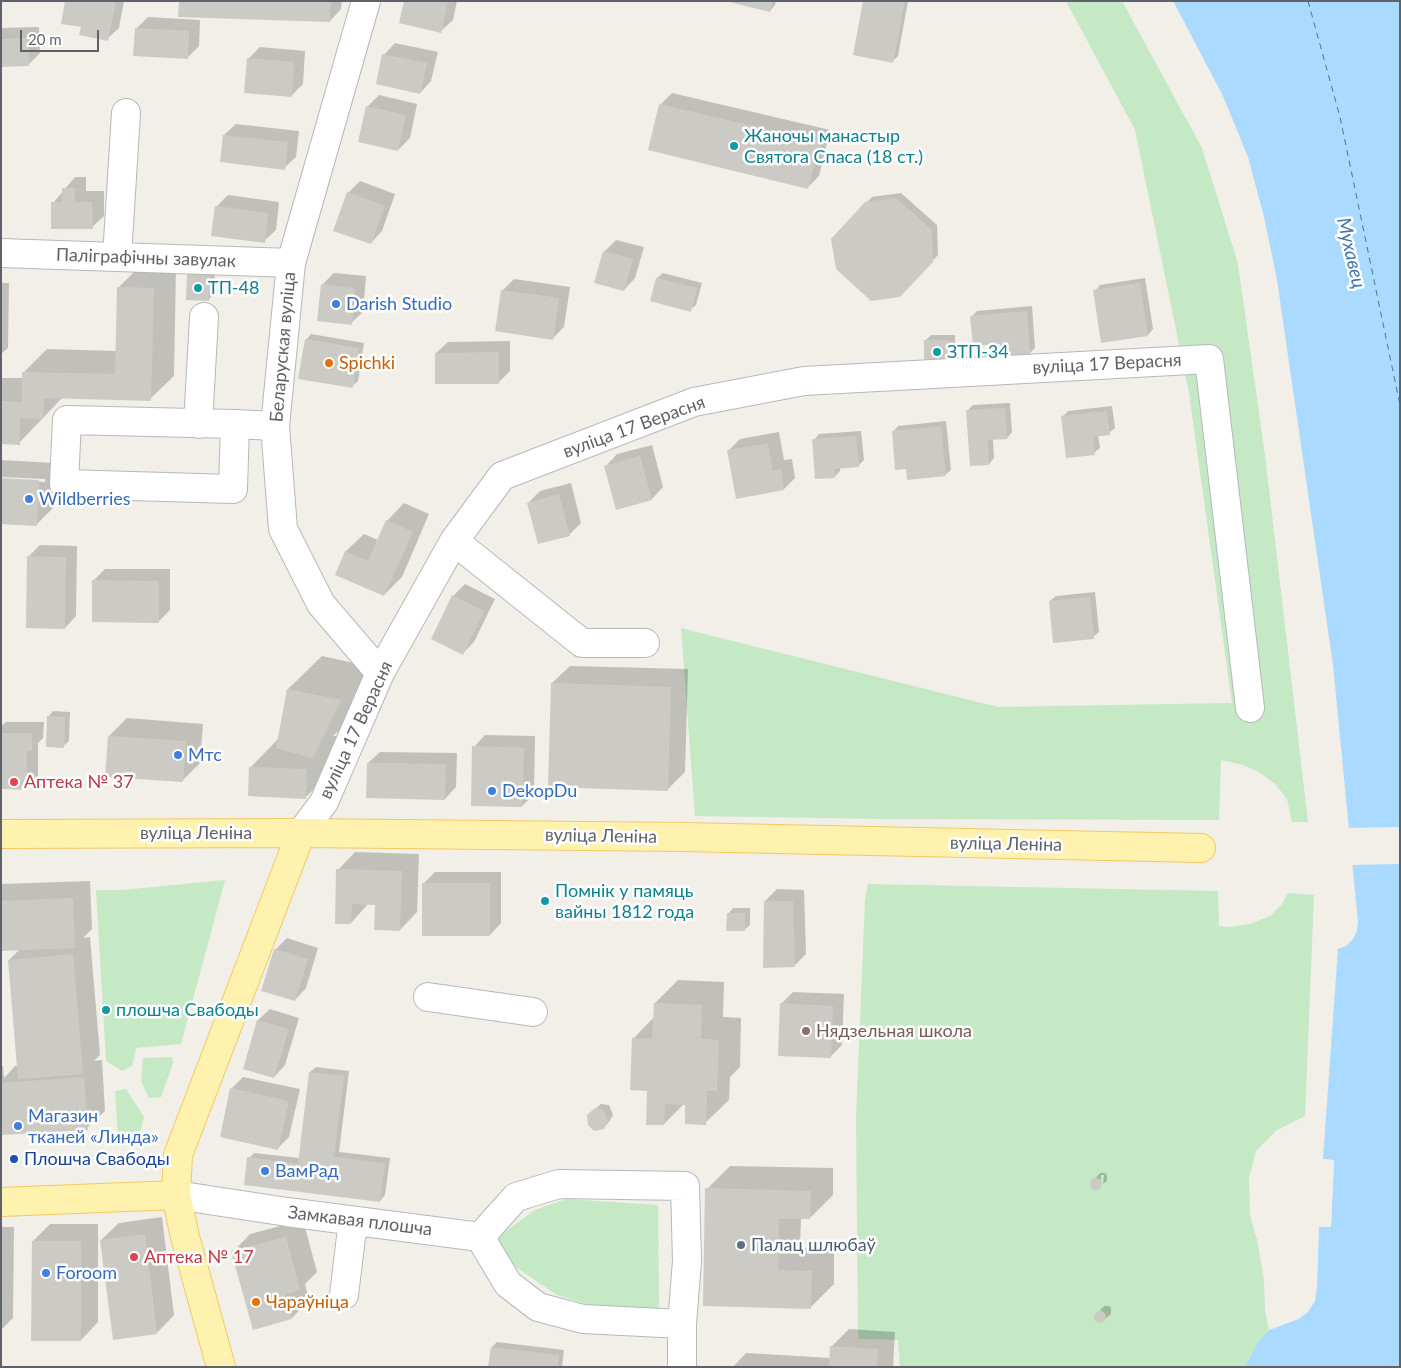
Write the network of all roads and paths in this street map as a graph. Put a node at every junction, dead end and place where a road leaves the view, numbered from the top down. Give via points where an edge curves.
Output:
1 (366, 1) edge
2 (126, 113) dead end
3 (1, 253) edge
4 (117, 257) junction
5 (290, 263) junction
6 (204, 317) dead end
7 (198, 424) junction
8 (235, 424) junction
9 (275, 426) junction
10 (454, 541) junction
11 (645, 643) dead end
12 (380, 673) junction
13 (1250, 708) dead end
14 (300, 833) junction
15 (1, 834) edge
16 (1202, 848) dead end
17 (428, 997) dead end
18 (533, 1012) dead end
19 (176, 1195) junction
20 (1, 1202) edge
21 (356, 1221) junction
22 (480, 1237) junction
23 (344, 1295) dead end
24 (682, 1324) junction
25 (221, 1367) edge
26 (682, 1367) edge

1 - 5 street, Беларуская вуліца
2 - 4 street
3 - 4 street, Паліграфічны завулак
4 - 5 street, Паліграфічны завулак
5 - 9 street, Беларуская вуліца
6 - 7 street
7 - 8 street
7 - 8 street via 67,420 64,484 233,489
8 - 9 street
9 - 12 street, Беларуская вуліца via 283,529 321,604
10 - 11 street via 582,643
10 - 12 street, вуліца 17 Верасня
10 - 13 street, вуліца 17 Верасня via 502,476 694,402 804,381 1210,359
12 - 14 street, вуліца 17 Верасня via 324,802
14 - 15 main road, вуліца Леніна
14 - 16 main road, вуліца Леніна
14 - 19 main road via 178,1154
17 - 18 street
19 - 20 main road
19 - 21 street, Замкавая плошча
19 - 25 main road via 184,1237
21 - 22 street, Замкавая плошча
21 - 23 street
22 - 24 street via 508,1284 538,1307 583,1319
22 - 24 street via 516,1197 559,1184 685,1186 687,1261
24 - 26 street

